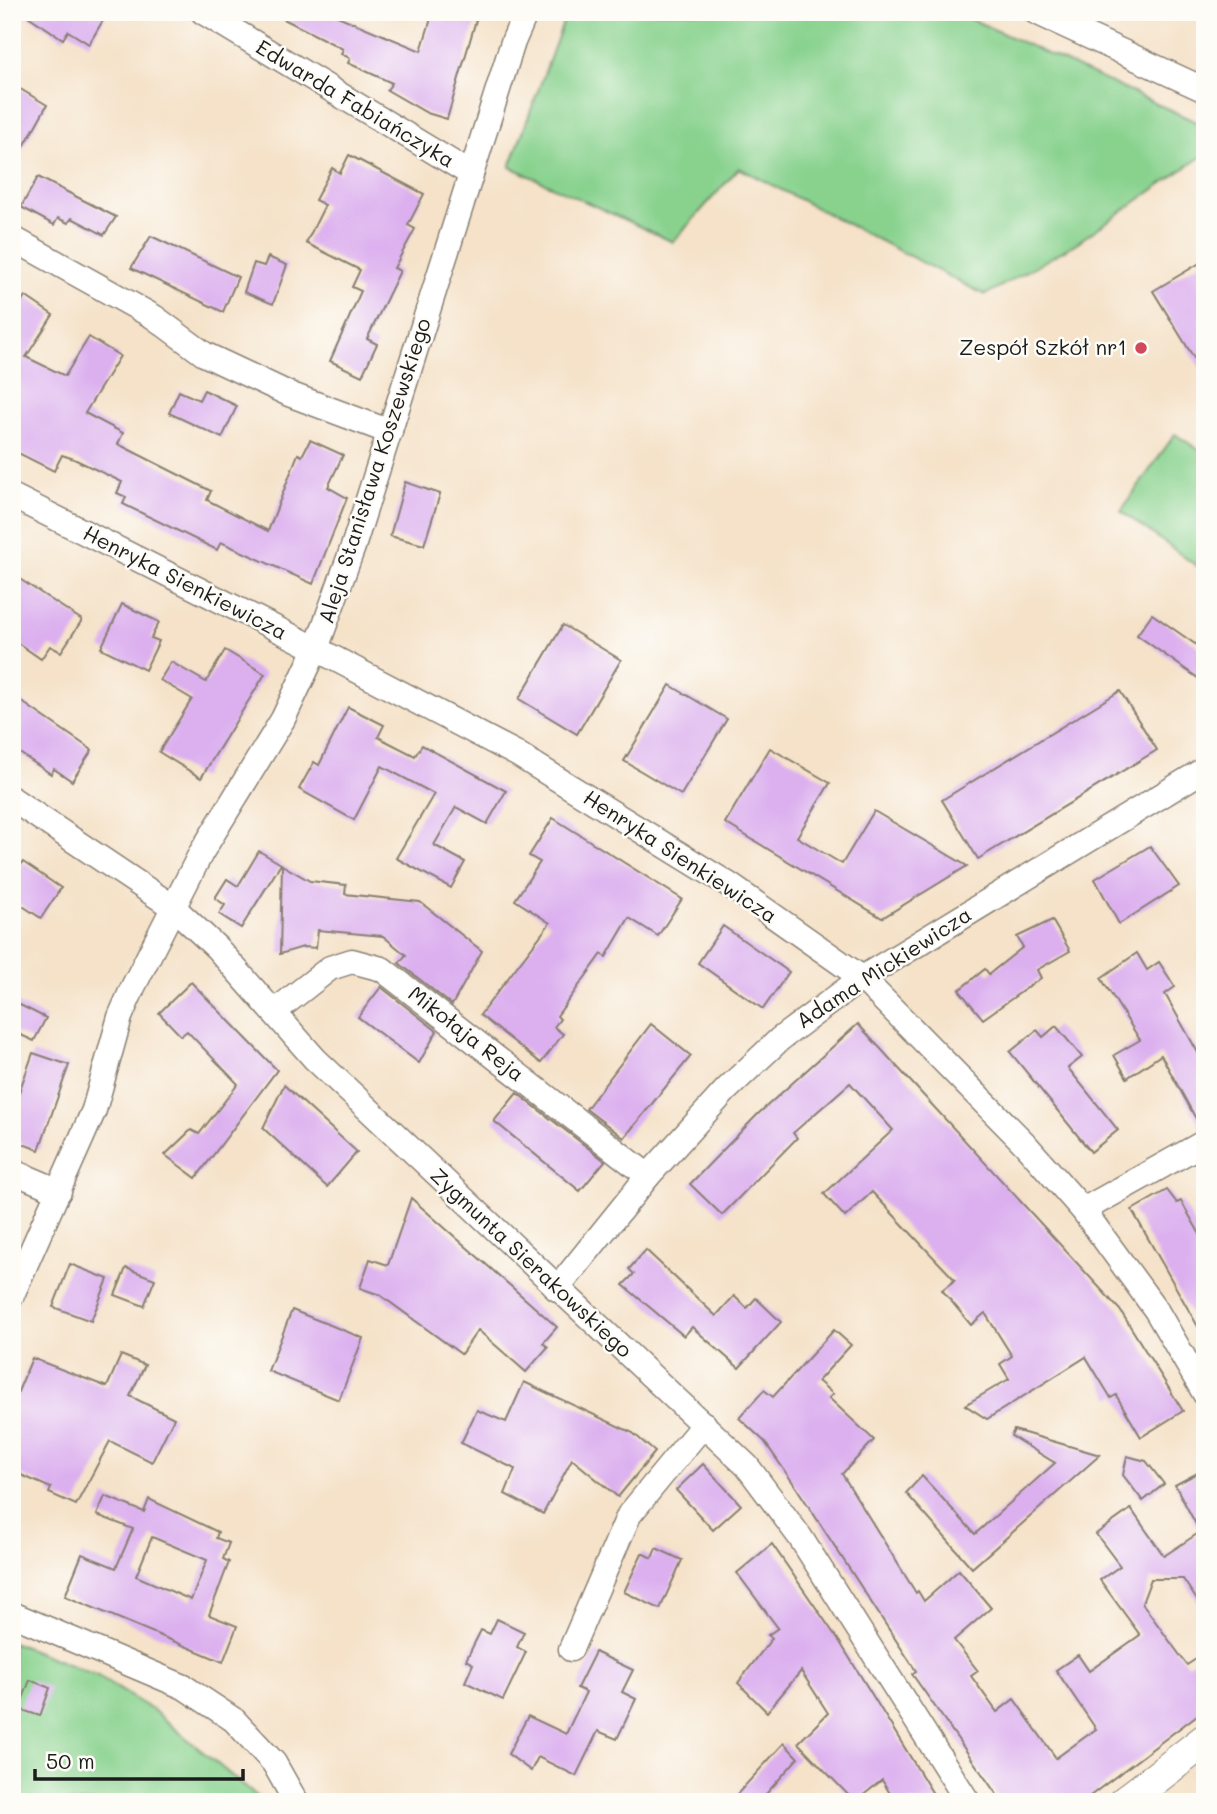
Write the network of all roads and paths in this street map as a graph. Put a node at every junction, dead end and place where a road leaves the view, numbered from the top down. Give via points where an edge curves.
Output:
1 (203, 12) edge
2 (526, 12) edge
3 (1036, 12) edge
4 (1205, 90) edge
5 (471, 174) junction
6 (12, 238) edge
7 (390, 432) junction
8 (12, 496) edge
9 (316, 649) junction
10 (1205, 769) edge
11 (12, 799) edge
12 (173, 907) junction
13 (862, 978) junction
14 (274, 1012) junction
15 (1205, 1142) edge
16 (12, 1171) edge
17 (648, 1176) junction
18 (59, 1191) junction
19 (1083, 1210) junction
20 (557, 1289) junction
21 (12, 1295) edge
22 (1198, 1365) edge
23 (1205, 1394) edge
24 (704, 1423) junction
25 (12, 1614) edge
26 (571, 1649) dead end
27 (1205, 1740) edge
28 (296, 1802) edge
29 (968, 1802) edge
30 (1125, 1802) edge

1 - 5 street, Edwarda Fabiańczyka
2 - 5 street, Aleja Stanisława Koszewskiego
3 - 4 street
5 - 7 street, Aleja Stanisława Koszewskiego
6 - 7 street via 154,317 204,354 289,394
7 - 9 street, Aleja Stanisława Koszewskiego
8 - 9 street, Henryka Sienkiewicza
9 - 12 street, Aleja Stanisława Koszewskiego via 283,719
9 - 13 street, Henryka Sienkiewicza via 517,754 731,887
10 - 13 street, Adama Mickiewicza
11 - 12 street, Zygmunta Sierakowskiego
12 - 14 street, Zygmunta Sierakowskiego
12 - 18 street, Aleja Stanisława Koszewskiego via 120,1017 105,1080
13 - 17 street, Adama Mickiewicza via 780,1039 726,1090
13 - 19 street, Henryka Sienkiewicza via 1025,1144
14 - 17 street, Mikołaja Reja via 330,968 352,961 382,969
14 - 20 street, Zygmunta Sierakowskiego via 315,1059
15 - 19 street
16 - 18 street
17 - 20 street, Adama Mickiewicza
18 - 21 street, Aleja Stanisława Koszewskiego
19 - 22 street, Henryka Sienkiewicza
20 - 24 street, Zygmunta Sierakowskiego
22 - 23 street, Henryka Sienkiewicza
24 - 26 street via 629,1516
24 - 29 street, Zygmunta Sierakowskiego via 747,1466 800,1537
25 - 28 street via 184,1687 224,1713 274,1763
27 - 30 street

